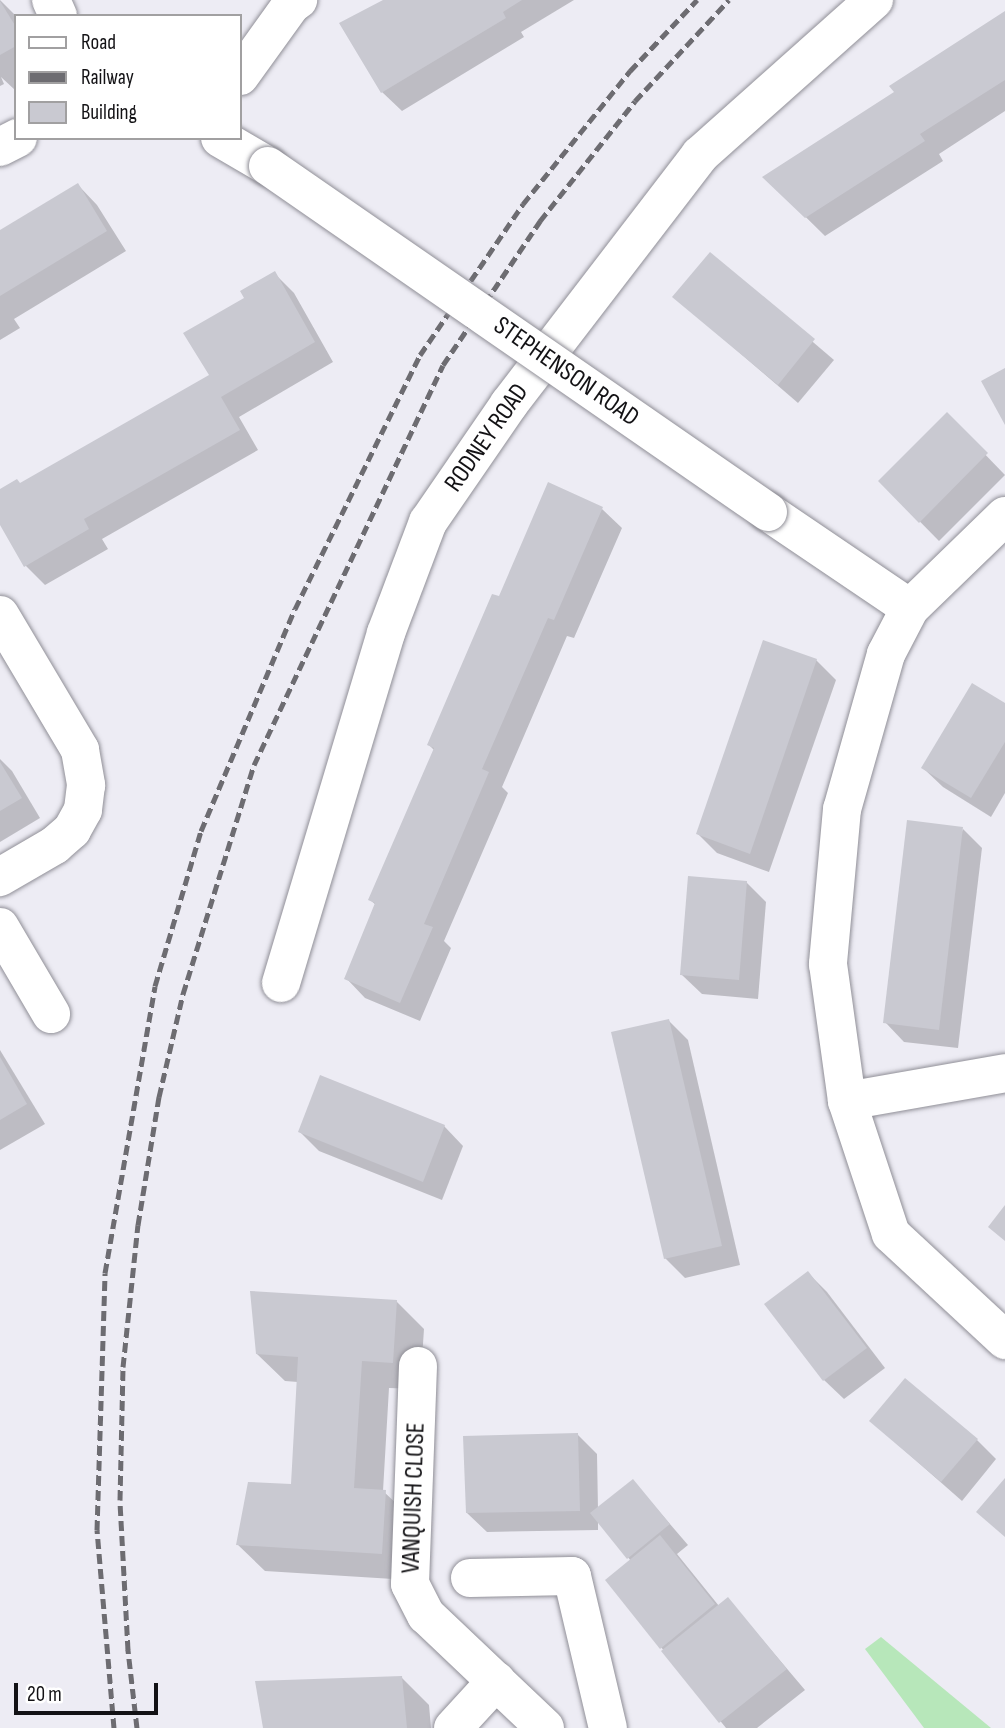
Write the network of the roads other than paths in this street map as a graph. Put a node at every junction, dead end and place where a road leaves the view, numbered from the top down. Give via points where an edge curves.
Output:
1 (298, 0) edge
2 (874, 0) edge
3 (242, 73) edge
4 (223, 140) edge
5 (1005, 516) edge
6 (910, 608) junction
7 (0, 615) edge
8 (0, 877) edge
9 (0, 927) edge
10 (281, 983) dead end
11 (51, 1014) dead end
12 (1005, 1073) edge
13 (847, 1101) junction
14 (1005, 1340) edge
15 (418, 1366) dead end
16 (470, 1578) dead end
17 (496, 1681) junction
18 (453, 1728) edge
19 (545, 1728) edge
20 (608, 1728) edge

1 - 3 street
2 - 10 street, RODNEY ROAD via 700,155 509,404 428,522 386,633
4 - 6 street, STEPHENSON ROAD, bridge via 268,166
5 - 6 street
6 - 13 street via 886,654 842,809 828,964
7 - 8 street via 79,750 86,785 83,810 72,830
9 - 11 street
12 - 13 street
13 - 14 street via 891,1234
15 - 17 street, VANQUISH CLOSE via 410,1584 426,1615
16 - 20 street via 572,1576
17 - 18 street
17 - 19 street, VANQUISH CLOSE

